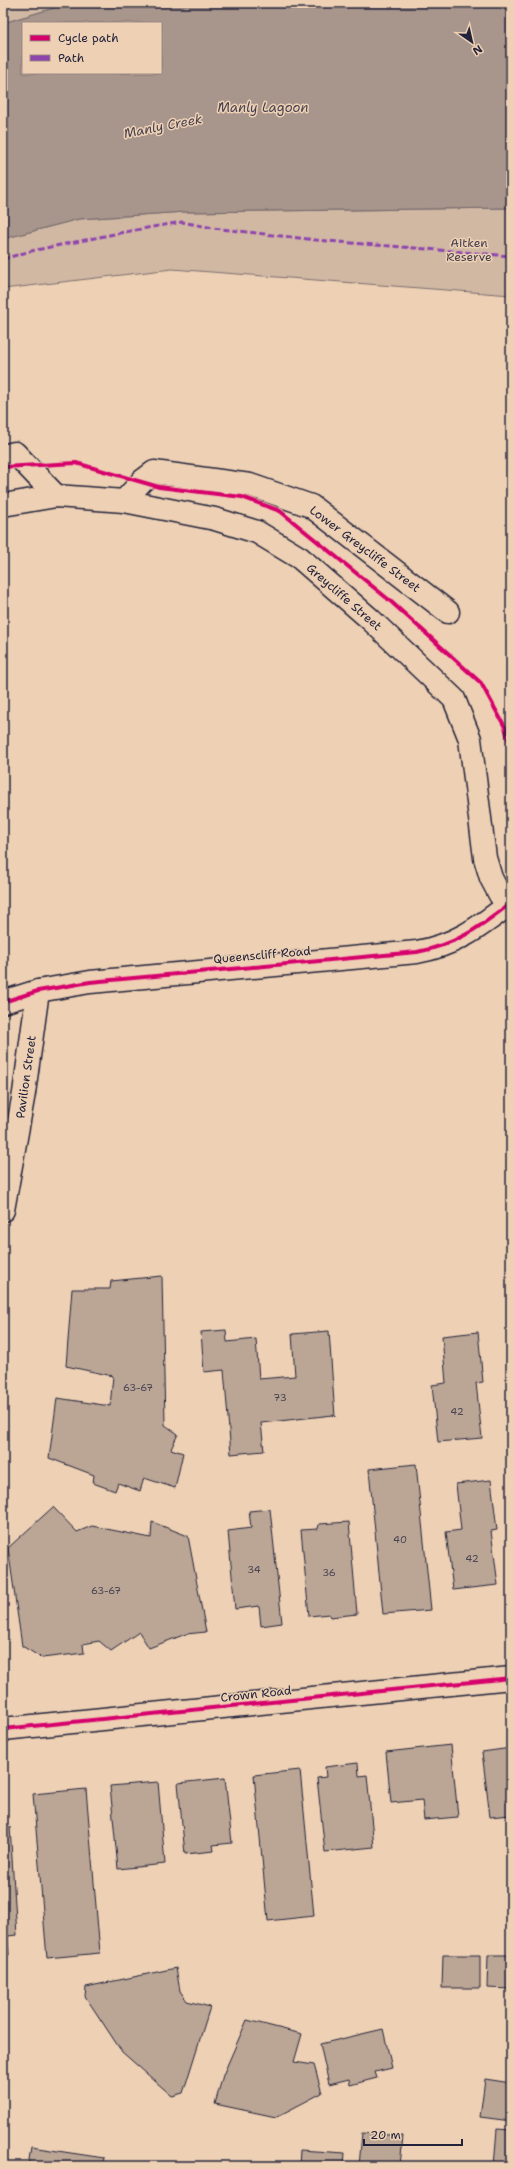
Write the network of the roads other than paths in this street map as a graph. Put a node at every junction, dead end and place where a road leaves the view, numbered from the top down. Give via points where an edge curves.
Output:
1 (3, 456) edge
2 (56, 496) junction
3 (124, 501) junction
4 (3, 505) edge
5 (448, 612) dead end
6 (509, 908) edge
7 (38, 991) junction
8 (3, 1002) edge
9 (3, 1210) edge
10 (511, 1678) edge
11 (3, 1729) edge

1 - 2 street via 15,454
2 - 3 street, Greycliffe Street
2 - 4 street, Greycliffe Street
3 - 5 street, Lower Greycliffe Street via 154,472 250,486 311,506
3 - 6 street, Greycliffe Street via 215,519 257,532 300,558 444,688 460,709 470,739 485,858 491,878
6 - 7 street, Queenscliff Road via 452,943 417,952 90,982
7 - 8 street, Queenscliff Road
7 - 9 street, Pavilion Street via 24,1093
10 - 11 street, Crown Road

